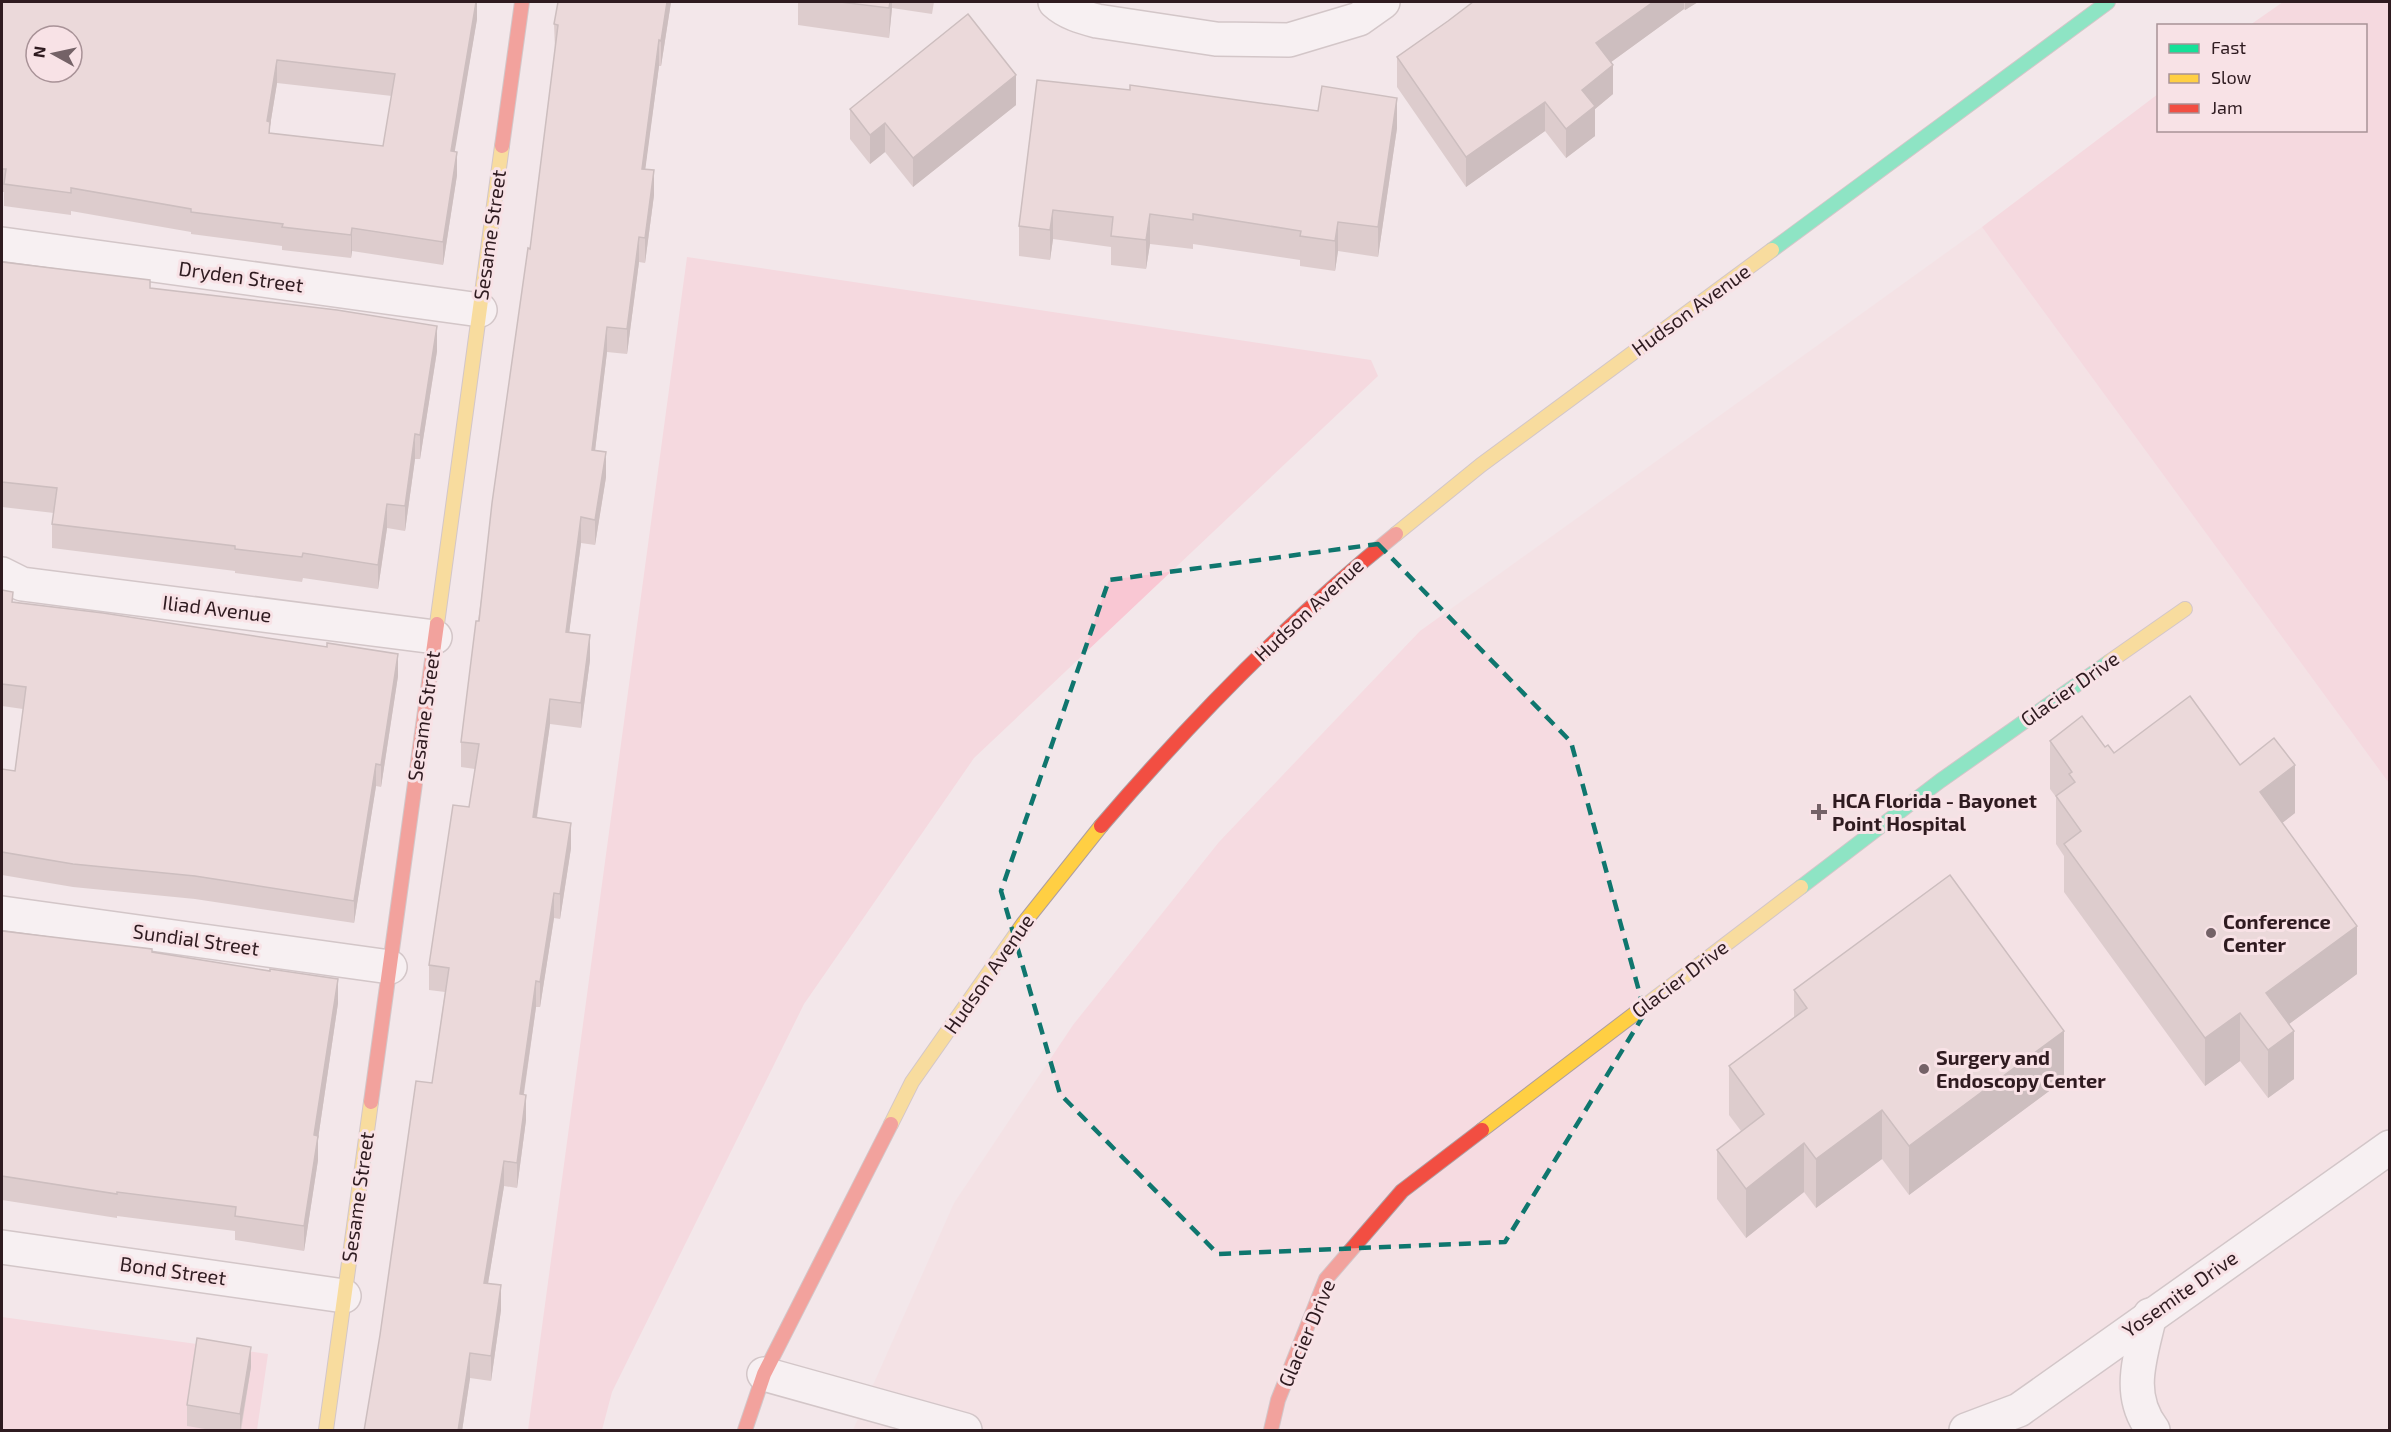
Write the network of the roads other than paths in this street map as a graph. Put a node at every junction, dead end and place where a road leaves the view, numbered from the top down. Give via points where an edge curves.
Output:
1 (522, 2) edge
2 (1056, 2) edge
3 (1383, 2) edge
4 (2108, 2) edge
5 (2, 244) edge
6 (480, 310) junction
7 (2, 574) edge
8 (2185, 609) dead end
9 (435, 637) junction
10 (2, 913) edge
11 (390, 967) junction
12 (2390, 1147) edge
13 (2, 1247) edge
14 (344, 1296) junction
15 (2150, 1315) junction
16 (764, 1374) junction
17 (1967, 1430) edge
18 (326, 1431) edge
19 (745, 1431) edge
20 (965, 1431) edge
21 (1271, 1431) edge
22 (2153, 1431) edge

1 - 6 street, Sesame Street
2 - 3 street via 1078,16 1097,21 1216,39 1289,40 1359,19
4 - 16 street, Hudson Avenue via 1481,465 1346,574 1198,716 1102,825 1023,924 912,1082
5 - 6 street, Dryden Street
6 - 9 street, Sesame Street
7 - 9 street, Iliad Avenue via 22,584
8 - 21 street, Glacier Drive via 1940,782 1402,1191 1326,1279 1278,1400
9 - 11 street, Sesame Street
10 - 11 street, Sundial Street
11 - 14 street, Sesame Street
12 - 15 street, Yosemite Drive
13 - 14 street, Bond Street
14 - 18 street, Sesame Street
15 - 17 street, Yosemite Drive via 2019,1410
15 - 22 street via 2137,1385 2143,1417
16 - 19 street, Hudson Avenue
16 - 20 street

